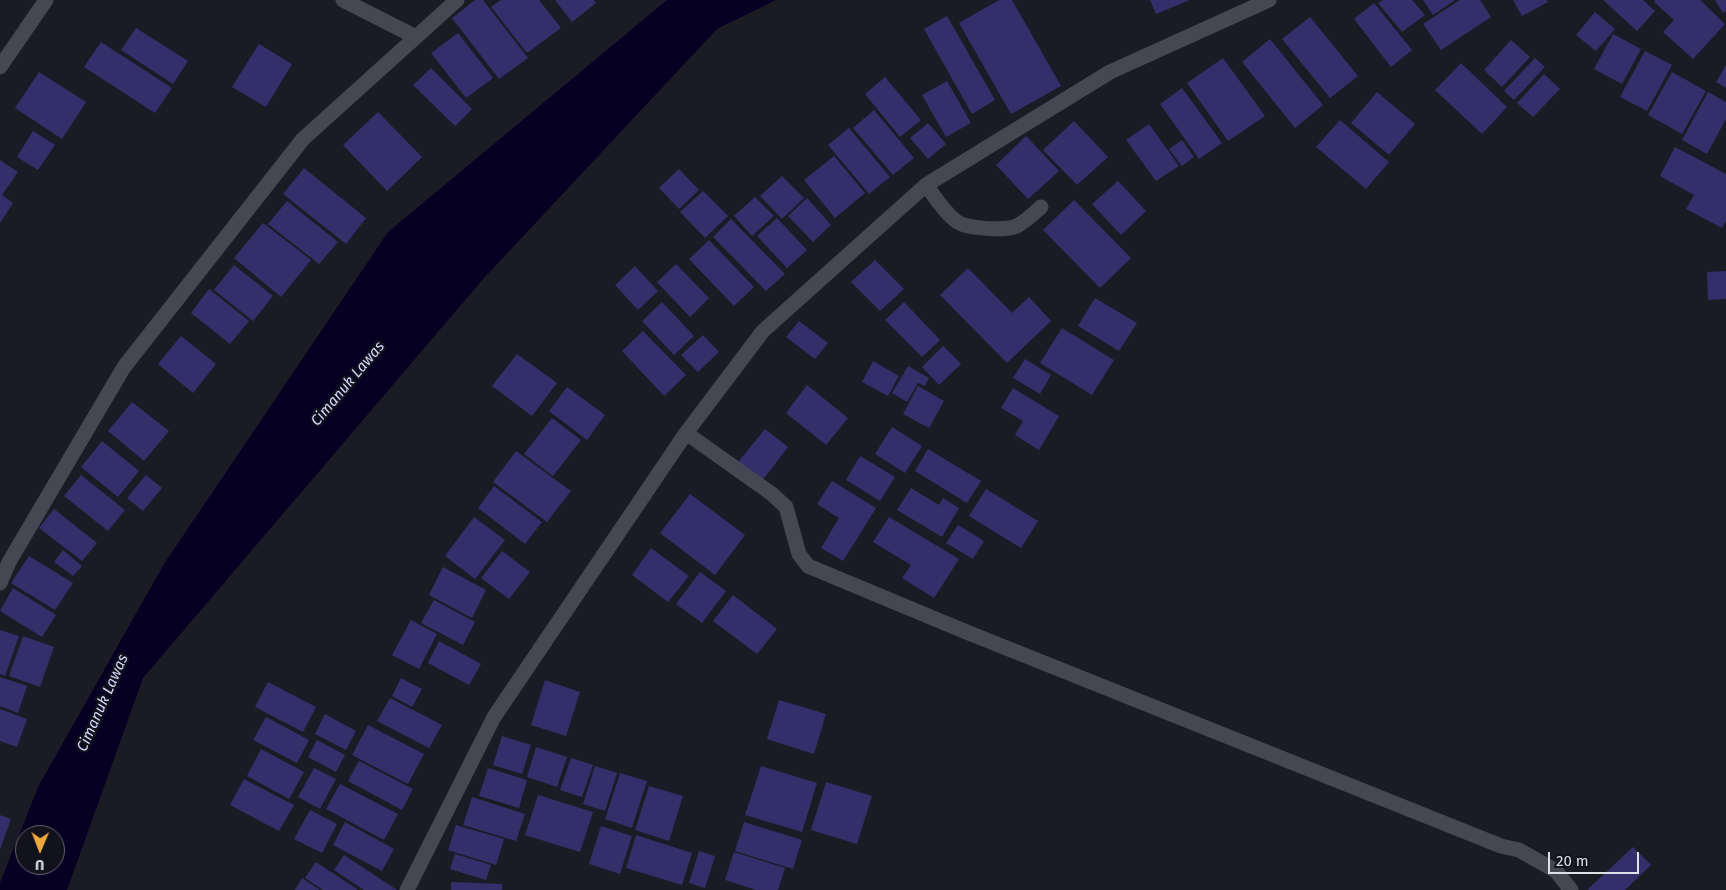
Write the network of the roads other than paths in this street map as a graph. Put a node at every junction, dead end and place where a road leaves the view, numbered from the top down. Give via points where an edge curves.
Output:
1 (46, 0) edge
2 (343, 0) edge
3 (457, 0) edge
4 (1270, 0) edge
5 (416, 37) junction
6 (0, 67) edge
7 (926, 185) junction
8 (1041, 206) dead end
9 (686, 433) junction
10 (0, 583) edge
11 (407, 890) edge
12 (1571, 890) edge

1 - 6 street
2 - 5 street
3 - 5 street
4 - 7 street via 1110,72
5 - 10 street via 303,139 124,367 9,562
7 - 8 street via 958,223 973,226 1006,229 1016,226
7 - 9 street via 763,331
9 - 11 street via 494,717
9 - 12 street via 786,507 799,554 808,566 1473,835 1519,850 1556,871

